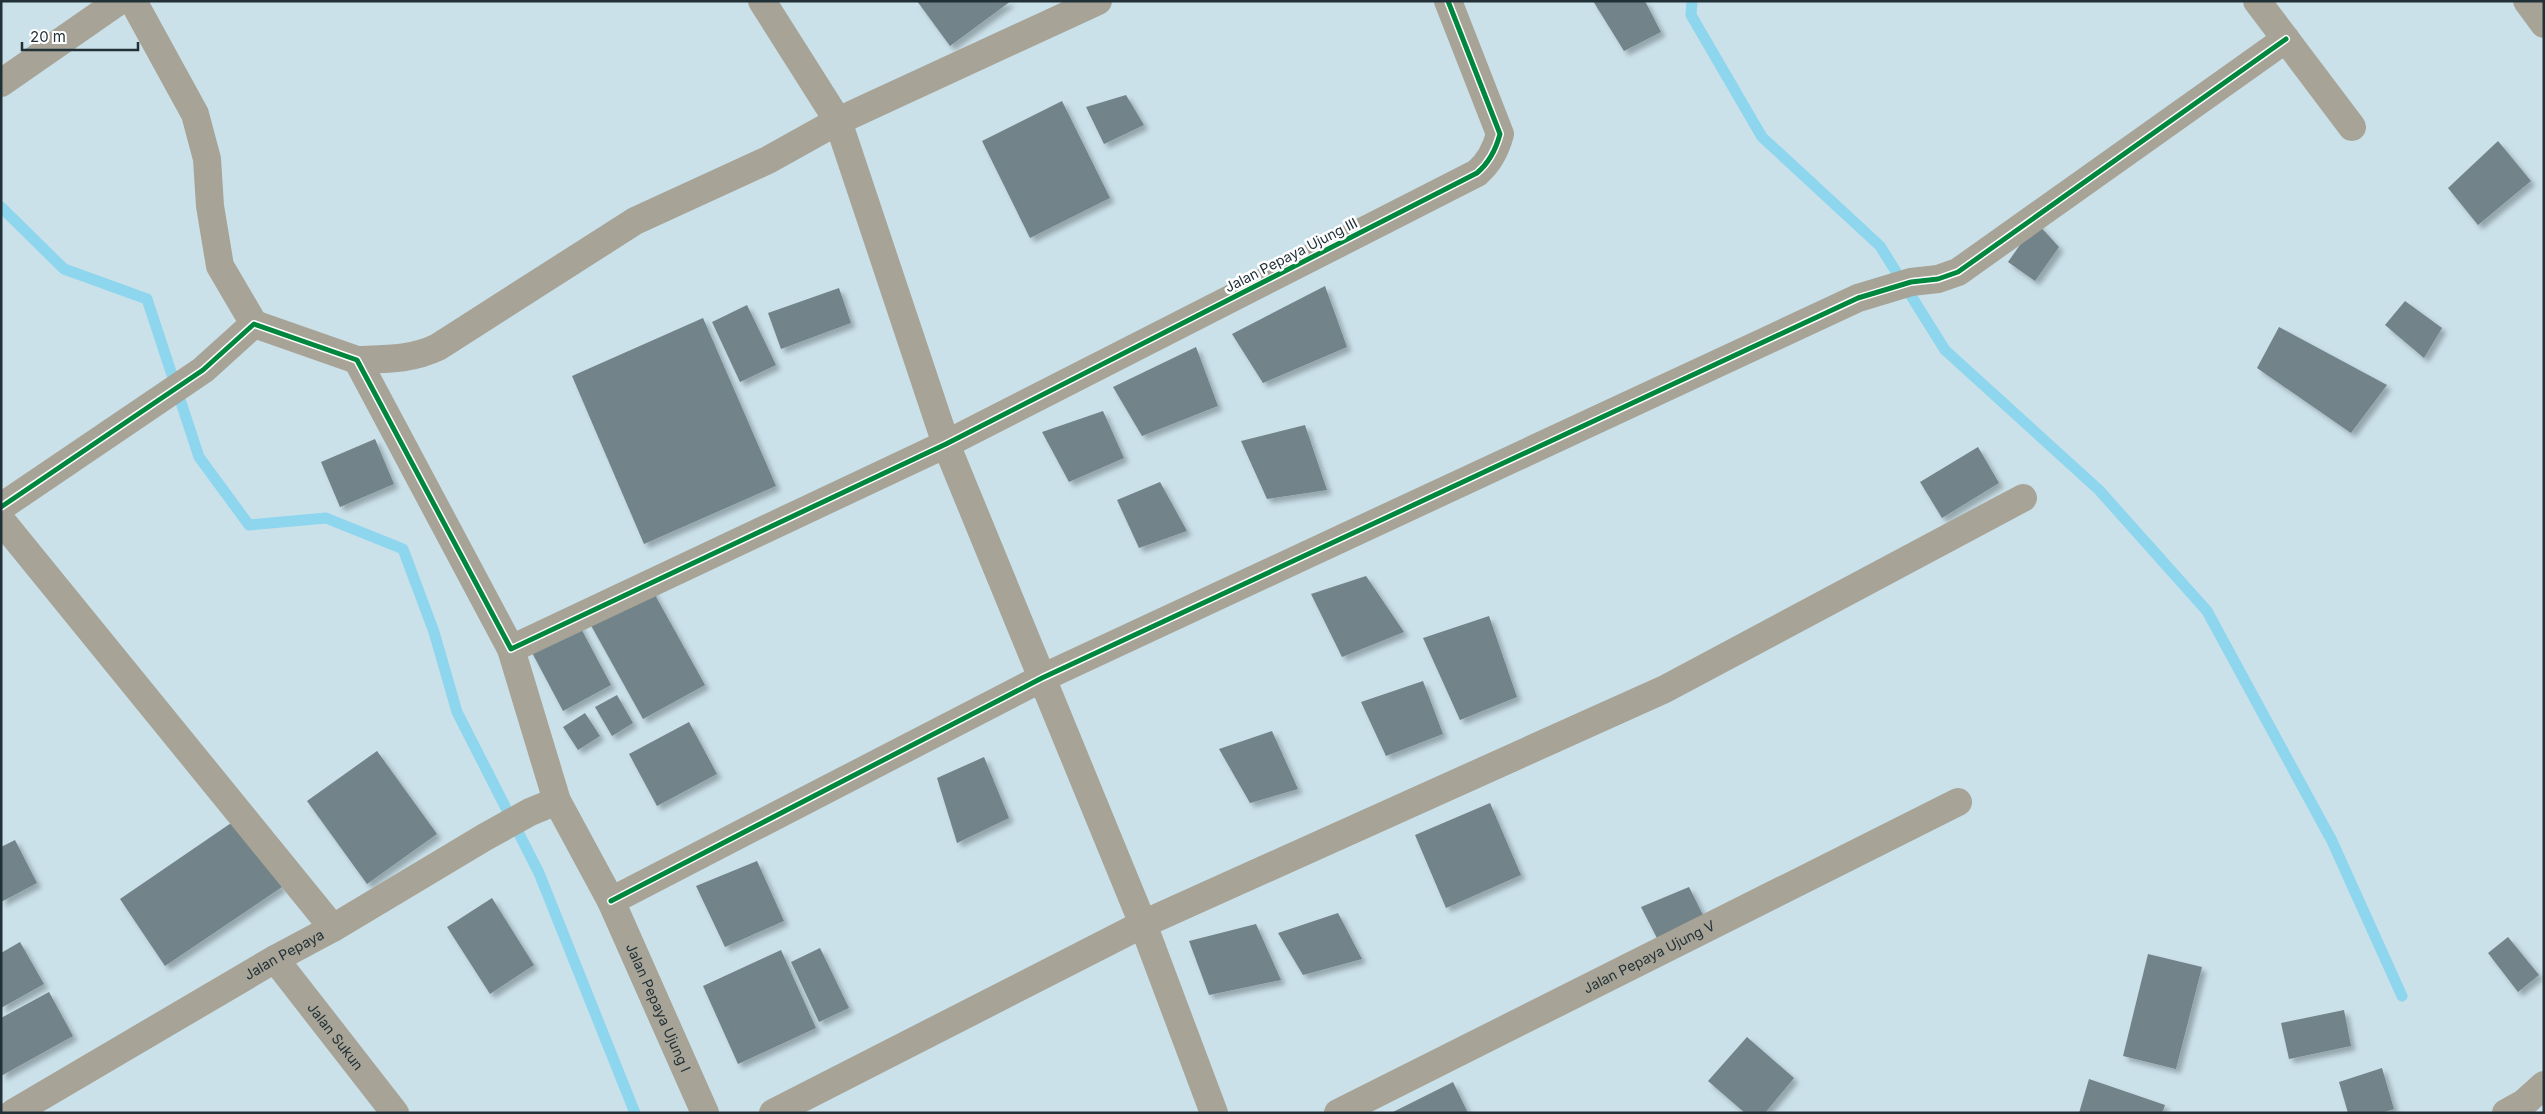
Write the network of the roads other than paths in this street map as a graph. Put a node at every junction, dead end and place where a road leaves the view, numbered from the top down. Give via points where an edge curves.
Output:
1 (119, 1) edge
2 (133, 1) edge
3 (762, 1) edge
4 (1098, 1) edge
5 (1448, 1) edge
6 (2257, 1) edge
7 (2527, 1) edge
8 (2544, 24) edge
9 (2286, 39) junction
10 (1, 83) edge
11 (838, 121) junction
12 (2352, 127) dead end
13 (254, 324) junction
14 (357, 360) junction
15 (946, 444) junction
16 (2023, 498) dead end
17 (1, 507) edge
18 (1, 520) edge
19 (511, 649) junction
20 (1042, 678) junction
21 (556, 801) junction
22 (1958, 802) dead end
23 (611, 901) junction
24 (1143, 924) junction
25 (333, 928) junction
26 (275, 958) junction
27 (2544, 1085) edge
28 (13, 1113) edge
29 (395, 1113) edge
30 (705, 1113) edge
31 (774, 1113) edge
32 (1214, 1113) edge
33 (1338, 1113) edge
34 (2506, 1113) edge

1 - 10 street
2 - 13 street via 195,114 207,159 210,206 220,266
3 - 11 street
4 - 11 street
5 - 15 street, Jalan Pepaya Ujung III via 1500,134 1486,166
6 - 9 street
7 - 8 street
9 - 12 street
9 - 20 street via 1958,272 1858,298
11 - 14 street via 768,160 635,221 438,347 402,359
11 - 15 street
13 - 14 street
13 - 17 street via 203,370
14 - 19 street, Jalan Pepaya Ujung I
15 - 19 street, Jalan Pepaya Ujung III
15 - 20 street
16 - 24 street via 1665,689
18 - 25 street
19 - 21 street, Jalan Pepaya Ujung I
20 - 23 street
20 - 24 street
21 - 23 street, Jalan Pepaya Ujung I
21 - 25 street, Jalan Pepaya via 485,837
22 - 33 street, Jalan Pepaya Ujung V
23 - 30 street, Jalan Pepaya Ujung I
24 - 31 street
24 - 32 street
25 - 26 street, Jalan Pepaya
26 - 28 street, Jalan Pepaya
26 - 29 street, Jalan Sukun
27 - 34 street via 2524,1103

